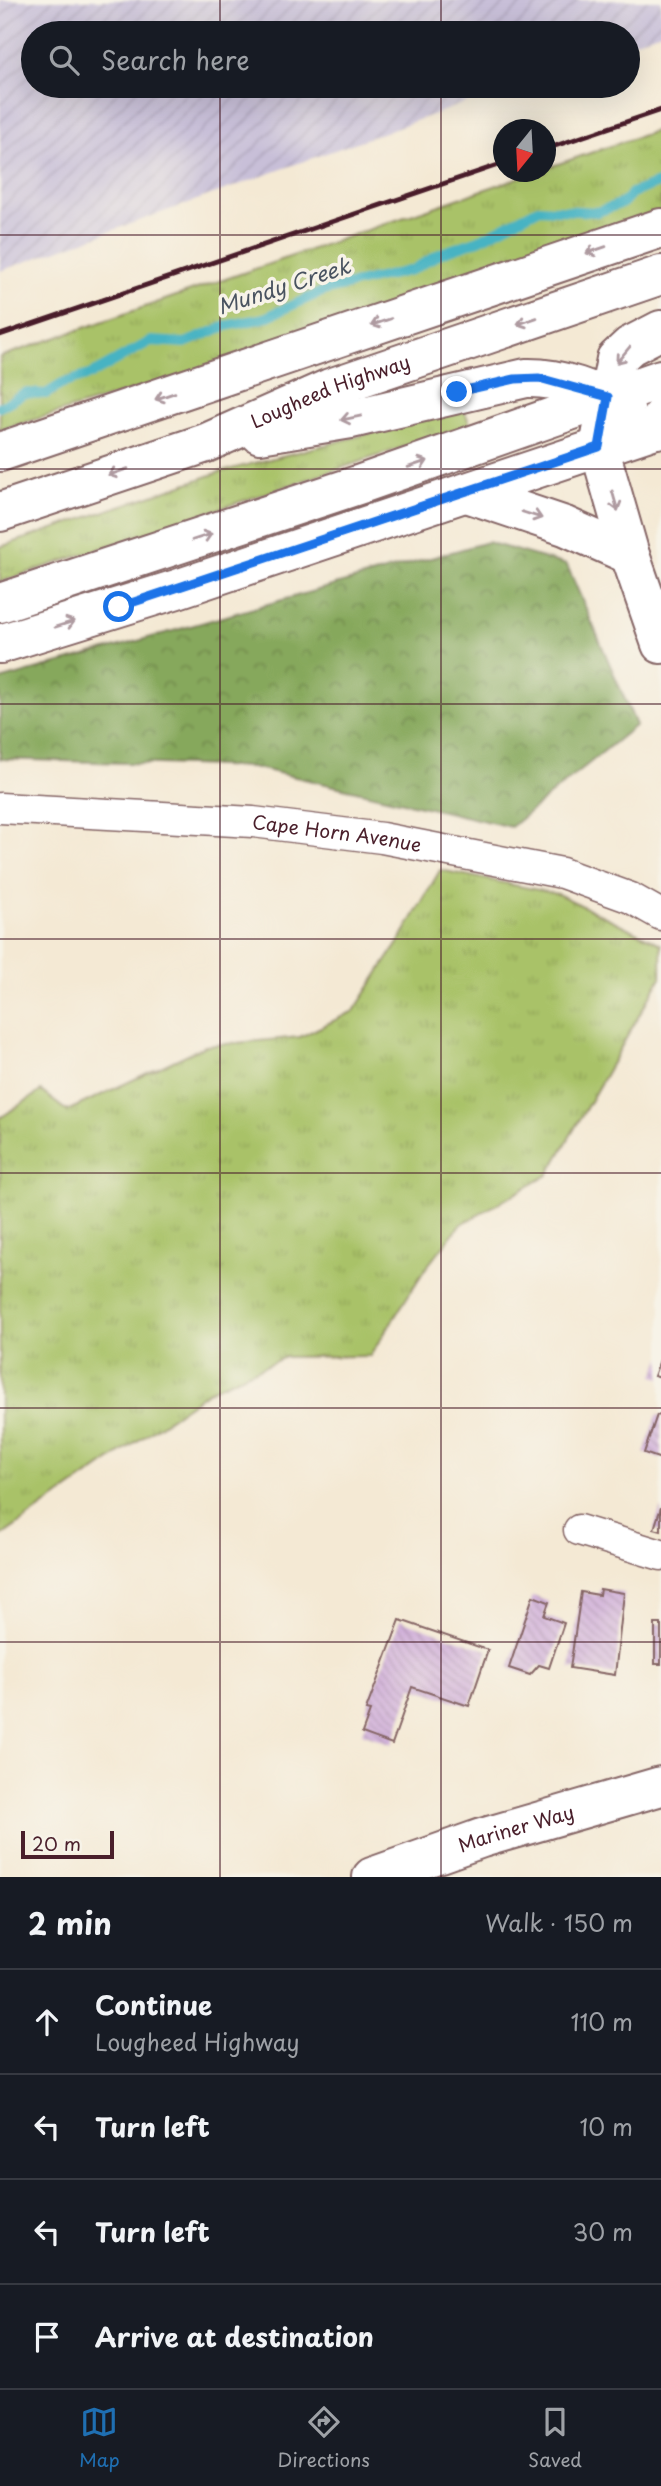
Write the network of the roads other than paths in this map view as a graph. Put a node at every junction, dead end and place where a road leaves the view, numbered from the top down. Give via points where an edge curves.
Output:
1 (661, 228) edge
2 (661, 275) edge
3 (661, 330) edge
4 (661, 379) edge
5 (608, 397) junction
6 (660, 431) edge
7 (206, 443) junction
8 (599, 447) junction
9 (0, 452) edge
10 (467, 493) junction
11 (0, 512) edge
12 (630, 555) junction
13 (0, 603) edge
14 (0, 644) edge
15 (661, 644) edge
16 (0, 808) edge
17 (661, 915) edge
18 (579, 1530) dead end
19 (661, 1555) edge
20 (661, 1786) edge
21 (372, 1877) edge

1 -> 9 main road
2 -> 7 main road, Lougheed Highway via 330,388
3 -> 5 main road via 630,346 617,359
4 - 5 main road
5 - 6 main road
5 -> 7 main road via 551,379 515,379 351,419
5 - 8 main road
13 -> 5 main road
6 - 8 main road
7 -> 11 main road, Lougheed Highway
8 - 10 main road
8 -> 12 main road
10 -> 12 main road via 565,526
14 -> 10 main road
12 - 15 main road
16 - 17 street, Cape Horn Avenue via 253,822 382,838 572,876 631,898
18 - 19 street
20 - 21 main road, Mariner Way via 482,1838

